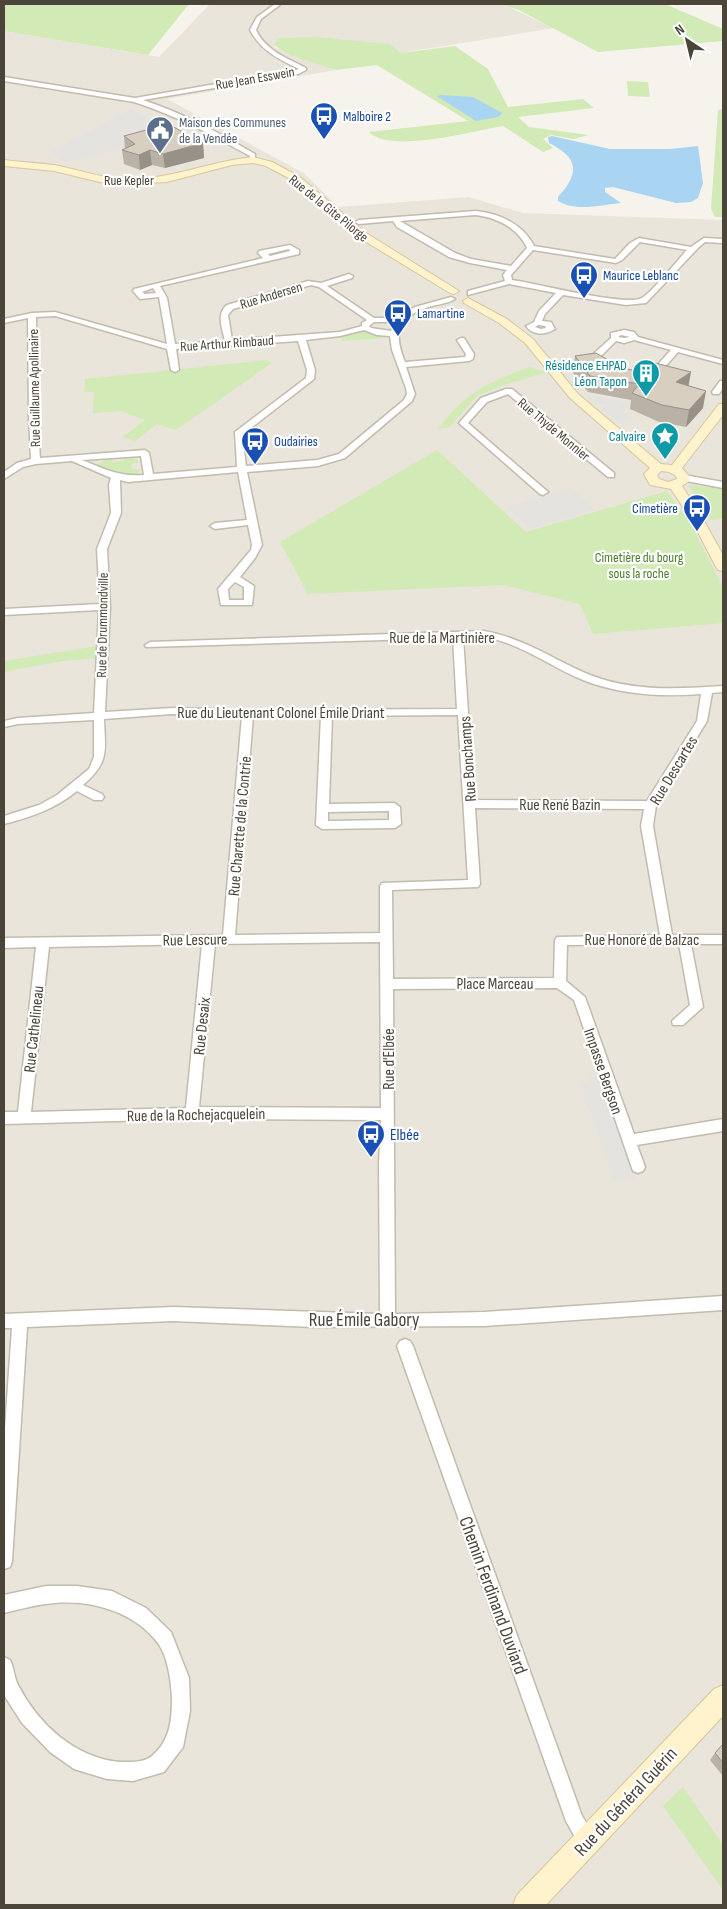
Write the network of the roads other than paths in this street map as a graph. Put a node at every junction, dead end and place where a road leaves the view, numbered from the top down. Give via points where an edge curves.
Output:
1 (278, 4) edge
2 (4, 79) edge
3 (135, 100) junction
4 (254, 160) junction
5 (4, 163) edge
6 (396, 220) junction
7 (359, 222) dead end
8 (723, 241) edge
9 (531, 248) junction
10 (692, 248) junction
11 (268, 258) dead end
12 (513, 269) junction
13 (349, 276) dead end
14 (509, 282) junction
15 (155, 285) junction
16 (321, 285) junction
17 (561, 292) junction
18 (161, 294) junction
19 (452, 295) junction
20 (470, 297) junction
21 (32, 315) junction
22 (372, 320) junction
23 (398, 320) junction
24 (4, 321) edge
25 (537, 323) dead end
26 (365, 328) junction
27 (393, 334) junction
28 (301, 338) junction
29 (462, 340) dead end
30 (229, 343) junction
31 (170, 347) junction
32 (676, 350) junction
33 (594, 358) edge
34 (723, 362) edge
35 (402, 365) junction
36 (175, 370) dead end
37 (653, 375) edge
38 (723, 383) edge
39 (716, 392) dead end
40 (723, 407) edge
41 (75, 458) junction
42 (36, 461) junction
43 (242, 469) junction
44 (611, 475) dead end
45 (4, 476) edge
46 (116, 477) junction
47 (149, 477) junction
48 (678, 477) junction
49 (723, 485) edge
50 (543, 492) dead end
51 (253, 522) junction
52 (215, 526) dead end
53 (723, 567) edge
54 (232, 577) dead end
55 (105, 607) junction
56 (4, 612) edge
57 (458, 634) junction
58 (150, 645) dead end
59 (723, 689) edge
60 (707, 691) junction
61 (463, 712) junction
62 (248, 713) junction
63 (327, 714) junction
64 (99, 716) junction
65 (4, 724) edge
66 (76, 786) junction
67 (98, 797) dead end
68 (470, 804) junction
69 (650, 805) junction
70 (323, 808) junction
71 (4, 820) edge
72 (474, 884) joint
73 (387, 937) junction
74 (209, 938) junction
75 (229, 938) junction
76 (666, 939) junction
77 (684, 939) junction
78 (723, 939) edge
79 (43, 942) junction
80 (4, 943) edge
81 (560, 983) junction
82 (387, 984) junction
83 (678, 1021) dead end
84 (192, 1113) junction
85 (388, 1114) junction
86 (24, 1117) junction
87 (4, 1118) edge
88 (723, 1125) edge
89 (628, 1141) junction
90 (638, 1167) dead end
91 (723, 1303) edge
92 (12, 1321) edge
93 (387, 1321) junction
94 (404, 1346) dead end
95 (4, 1561) edge
96 (4, 1604) edge
97 (4, 1666) edge
98 (723, 1698) edge
99 (588, 1841) junction
100 (527, 1905) edge

1 - 3 street, Rue Jean Esswein via 259,18 254,30 257,38 269,51 304,69
2 - 3 street, Rue de la Gite Pilorge
3 - 4 street, Rue de la Gite Pilorge via 180,115 253,155
4 - 5 street, Rue Kepler via 232,162 167,179 133,182 112,182 54,168
4 - 19 street, Rue de la Gite Pilorge via 297,179 362,235
6 - 7 street
6 - 9 street via 483,213 522,232
6 - 12 street via 452,255
8 - 10 street via 704,240
9 - 10 street via 616,261 639,240
9 - 12 street
10 - 17 street via 643,301 626,303
11 - 15 street
12 - 14 street via 508,275
13 - 16 street, Rue Andersen
14 - 17 street
14 - 20 street
15 - 18 street
15 - 18 street via 137,292 146,298
16 - 22 street, Rue Andersen
16 - 30 street, Rue Andersen via 311,283 225,311
17 - 25 street
18 - 31 street
19 - 20 street via 463,290
19 - 23 street
20 - 48 street via 528,341 574,396 658,468 651,472 651,479 664,485
21 - 24 street, Rue Arthur Rimbaud
21 - 31 street, Rue Arthur Rimbaud via 67,316
21 - 42 street, Rue Guillaume Apollinaire
22 - 23 street
22 - 26 street
23 - 27 street
26 - 27 street, Rue Arthur Rimbaud via 377,334
26 - 28 street, Rue Arthur Rimbaud
27 - 35 street
28 - 30 street, Rue Arthur Rimbaud
28 - 43 street via 311,370 310,379 238,434
29 - 35 street via 470,354 469,360
30 - 31 street, Rue Arthur Rimbaud
31 - 36 street
32 - 33 street via 623,332 614,335 615,338
32 - 34 street
32 - 37 street
35 - 43 street via 411,394 408,401 342,456 318,463
38 - 39 street
40 - 48 street
41 - 42 street
41 - 46 street via 76,462
41 - 47 street via 145,453
42 - 45 street
43 - 47 street
43 - 51 street
44 - 50 street, Rue Thyde Monnier via 509,391 484,400 463,423
46 - 47 street
46 - 55 street, Rue de Drummondville via 116,513 102,549
48 - 49 street
48 - 53 street
51 - 52 street
51 - 54 street via 257,549
55 - 56 street
55 - 64 street, Rue de Drummondville
57 - 58 street, Rue de la Martinière
57 - 60 street, Rue de la Martinière via 510,639 586,677 610,685 652,691
57 - 61 street, Rue Bonchamps
59 - 60 street, Rue de la Martinière
60 - 69 street, Rue Descartes via 702,721
61 - 63 street, Rue du Lieutenant Colonel Émile Driant
61 - 68 street, Rue Bonchamps
62 - 63 street, Rue du Lieutenant Colonel Émile Driant
62 - 64 street, Rue du Lieutenant Colonel Émile Driant via 172,712
62 - 75 street, Rue Charette de la Contrie
63 - 70 street
64 - 65 street, Rue du Lieutenant Colonel Émile Driant
64 - 66 street, Rue de Drummondville via 100,757 93,771
66 - 67 street
66 - 71 street, Rue de Drummondville via 43,808
68 - 69 street, Rue René Bazin
68 - 72 street, Rue Bonchamps
69 - 76 street, Rue Descartes via 647,826
70 - 70 street via 322,825 395,824 394,807
72 - 73 street, Rue d'Elbée via 386,886
73 - 75 street, Rue Lescure
73 - 82 street, Rue d'Elbée
74 - 75 street, Rue Lescure
74 - 79 street, Rue Lescure
74 - 84 street, Rue Desaix
76 - 77 street, Rue Honoré de Balzac
76 - 81 street, Rue Honoré de Balzac via 561,940
77 - 78 street, Rue Honoré de Balzac
77 - 83 street via 697,1007
79 - 80 street, Rue Lescure
79 - 86 street, Rue Cathelineau
81 - 82 street, Place Marceau
81 - 89 street, Impasse Bergson via 579,997
82 - 85 street, Rue d'Elbée
84 - 85 street, Rue de la Rochejacquelein
84 - 86 street, Rue de la Rochejacquelein
85 - 93 street, Rue d'Elbée
86 - 87 street, Rue de la Rochejacquelein
88 - 89 street
89 - 90 street, Impasse Bergson
91 - 93 street, Rue Émile Gabory via 484,1319
92 - 93 street, Rue Émile Gabory via 174,1314
92 - 95 street
94 - 99 street, Chemin Ferdinand Duviard via 574,1821
96 - 97 street via 46,1595 77,1595 112,1600 140,1614 165,1638 180,1678 181,1711 177,1741 157,1765 134,1772 106,1770 82,1762 56,1746 28,1717 9,1687
98 - 99 street, Rue du Général Guérin
99 - 100 street, Rue du Général Guérin

